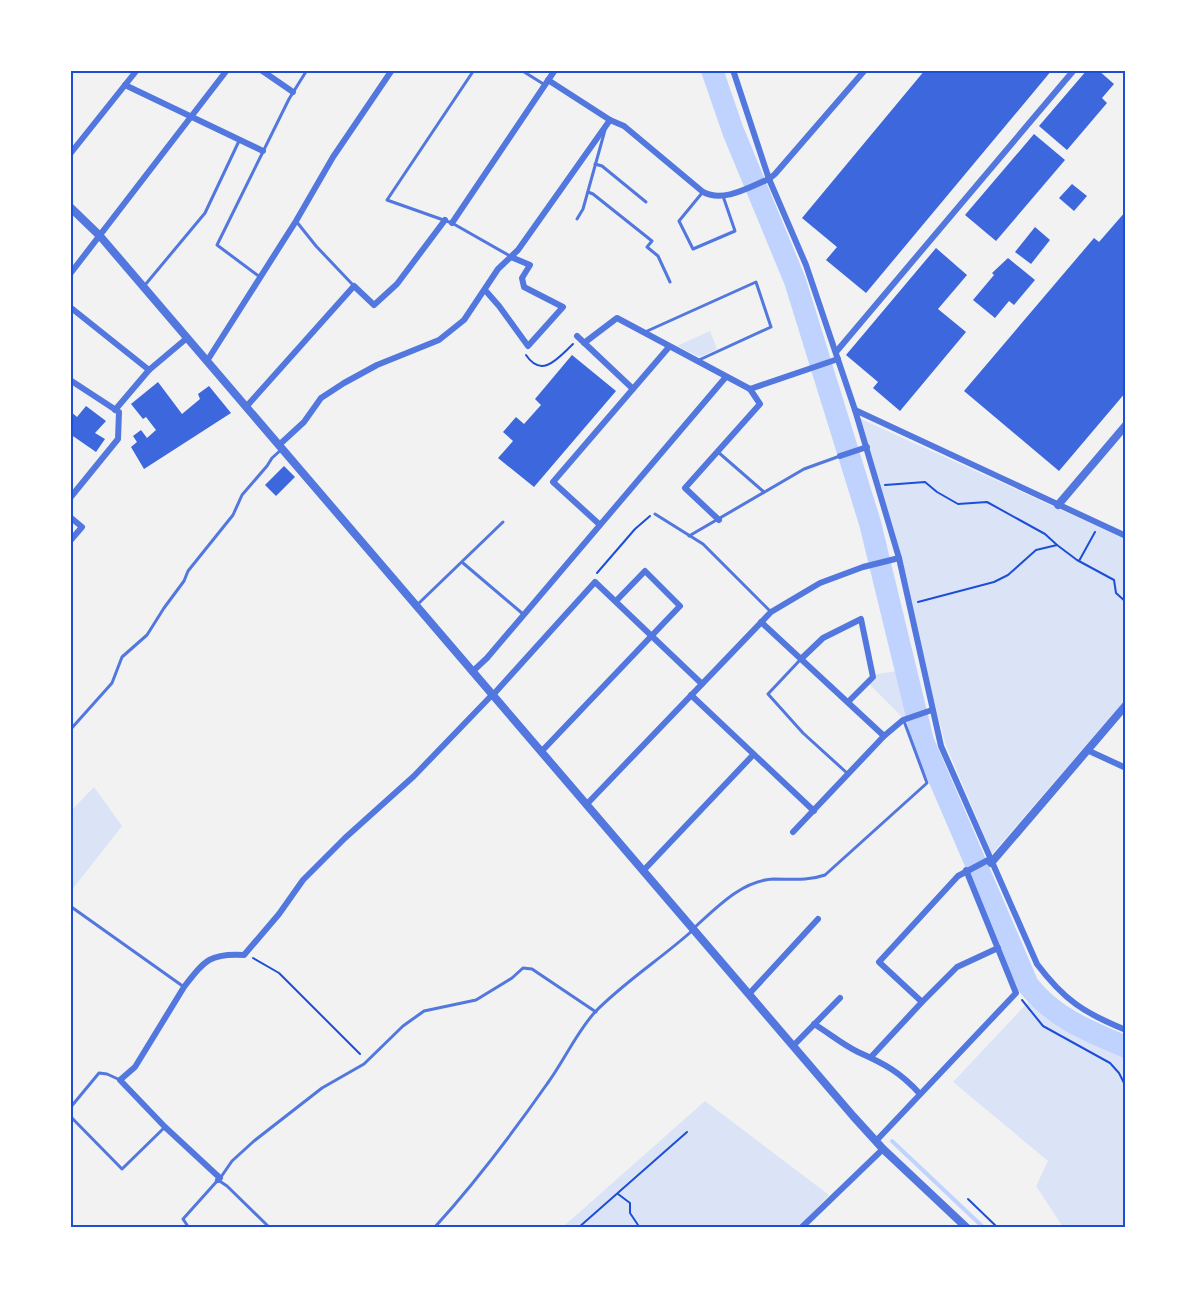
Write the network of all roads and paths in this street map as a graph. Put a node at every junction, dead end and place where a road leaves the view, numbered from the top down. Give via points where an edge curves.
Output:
1 (137, 70) edge
2 (227, 70) edge
3 (261, 70) edge
4 (307, 70) edge
5 (392, 70) edge
6 (474, 70) edge
7 (521, 70) edge
8 (555, 70) edge
9 (733, 70) edge
10 (865, 70) edge
11 (1074, 70) edge
12 (547, 82) junction
13 (125, 86) junction
14 (293, 92) junction
15 (192, 118) junction
16 (609, 121) junction
17 (239, 140) junction
18 (262, 151) junction
19 (70, 154) edge
20 (595, 164) junction
21 (769, 178) junction
22 (588, 192) junction
23 (703, 192) junction
24 (723, 196) junction
25 (646, 202) dead end
26 (70, 207) edge
27 (577, 219) dead end
28 (445, 220) junction
29 (296, 221) junction
30 (452, 223) junction
31 (100, 236) junction
32 (511, 256) junction
33 (70, 274) edge
34 (260, 277) junction
35 (670, 282) dead end
36 (143, 286) junction
37 (354, 286) junction
38 (485, 290) junction
39 (70, 308) edge
40 (644, 333) junction
41 (578, 337) joint
42 (187, 338) junction
43 (584, 343) junction
44 (528, 346) junction
45 (669, 347) junction
46 (834, 358) junction
47 (207, 361) junction
48 (696, 361) junction
49 (148, 370) junction
50 (725, 378) junction
51 (70, 380) edge
52 (632, 388) junction
53 (750, 389) junction
54 (246, 407) junction
55 (115, 410) junction
56 (855, 410) junction
57 (1125, 424) edge
58 (280, 447) junction
59 (867, 447) junction
60 (717, 451) junction
61 (840, 456) joint
62 (878, 486) junction
63 (764, 492) junction
64 (70, 498) edge
65 (1058, 505) junction
66 (655, 514) joint
67 (70, 517) edge
68 (719, 520) junction
69 (503, 522) dead end
70 (599, 524) junction
71 (1099, 524) junction
72 (689, 536) junction
73 (1125, 536) edge
74 (70, 542) edge
75 (1057, 545) junction
76 (899, 558) junction
77 (1079, 561) junction
78 (462, 563) junction
79 (595, 582) junction
80 (616, 601) junction
81 (1125, 602) edge
82 (910, 605) junction
83 (417, 606) junction
84 (771, 612) junction
85 (523, 614) junction
86 (761, 622) junction
87 (652, 637) junction
88 (801, 659) junction
89 (472, 672) junction
90 (702, 684) junction
91 (691, 695) junction
92 (492, 696) junction
93 (848, 702) junction
94 (1125, 705) edge
95 (932, 710) junction
96 (903, 720) junction
97 (70, 730) edge
98 (884, 736) junction
99 (1088, 750) junction
100 (541, 752) junction
101 (753, 755) junction
102 (1125, 768) edge
103 (848, 774) junction
104 (586, 805) junction
105 (814, 811) junction
106 (793, 832) dead end
107 (991, 861) junction
108 (968, 869) junction
109 (643, 871) junction
110 (70, 906) edge
111 (818, 919) dead end
112 (693, 929) junction
113 (998, 948) junction
114 (244, 955) junction
115 (184, 987) junction
116 (1016, 993) junction
117 (749, 994) junction
118 (840, 998) dead end
119 (922, 1002) junction
120 (596, 1012) junction
121 (814, 1024) junction
122 (1125, 1030) edge
123 (793, 1046) junction
124 (360, 1054) dead end
125 (871, 1057) junction
126 (120, 1080) junction
127 (1125, 1087) edge
128 (920, 1094) junction
129 (70, 1108) edge
130 (70, 1116) edge
131 (165, 1127) junction
132 (687, 1131) dead end
133 (876, 1141) junction
134 (884, 1149) junction
135 (219, 1179) junction
136 (618, 1194) junction
137 (968, 1199) dead end
138 (189, 1227) edge
139 (270, 1227) edge
140 (434, 1227) edge
141 (578, 1227) edge
142 (640, 1227) edge
143 (801, 1227) edge
144 (967, 1227) edge
145 (998, 1227) edge

1 - 13 street
2 - 15 street
3 - 14 street
4 - 14 lane
5 - 29 street via 333,157
6 - 28 lane via 387,200
7 - 12 lane
8 - 12 street
9 - 21 street
10 - 21 street via 782,168
11 - 46 street
12 - 16 street
12 - 30 street
13 - 15 street
13 - 19 street
14 - 18 lane
15 - 17 street
15 - 31 street
16 - 20 lane
16 - 23 street via 624,126
16 - 32 street
17 - 18 street
17 - 36 lane via 205,213
18 - 34 lane via 217,245
20 - 22 lane
20 - 25 lane
21 - 24 street
21 - 46 street via 806,265
22 - 27 lane
22 - 35 lane via 652,241 647,247 658,256
23 - 24 street
23 - 24 lane via 679,221 693,249 735,231
26 - 31 street
28 - 30 lane
28 - 37 street via 398,284 374,305
29 - 34 street
29 - 37 lane
30 - 32 lane
31 - 33 street
31 - 36 street
32 - 38 street
32 - 44 street via 530,266 522,278 524,287 563,307
34 - 47 street
36 - 42 street
37 - 54 street
38 - 44 street
38 - 58 street via 464,320 439,340 377,365 321,398
39 - 49 street
40 - 43 street via 617,318
40 - 45 street
40 - 48 lane via 756,282 771,327
41 - 43 street
41 - 44 path via 547,366 531,363 523,351
42 - 47 street
42 - 49 street
43 - 52 street
45 - 48 street
45 - 52 street
46 - 53 street
46 - 56 street
47 - 54 street
48 - 50 street
49 - 55 street
50 - 53 street
50 - 70 street
51 - 55 street
52 - 70 street via 553,482
53 - 60 street via 760,404
54 - 58 street
55 - 64 street via 119,412 118,439
56 - 59 street
56 - 65 street
57 - 65 street
58 - 83 street
58 - 97 lane via 242,495 234,515 188,571 147,635 122,657 112,683
59 - 61 street
59 - 62 street
60 - 63 lane
60 - 68 street via 685,488
61 - 63 lane via 804,469
62 - 75 path via 926,482 958,504 987,501
62 - 76 street
63 - 68 lane
65 - 71 street
66 - 72 lane
66 - 79 path via 635,529 594,576
67 - 74 street via 82,527
68 - 72 lane
69 - 78 lane
70 - 85 street
71 - 73 street
71 - 77 path
72 - 84 lane via 703,544
75 - 77 path
75 - 82 path via 1036,550 994,582
76 - 82 street
76 - 84 street via 820,583
77 - 81 path via 1114,580 1116,593
78 - 83 lane
78 - 85 lane
79 - 80 street
79 - 92 street
80 - 87 street
80 - 87 street via 645,571 680,606
82 - 95 street
83 - 89 street
84 - 86 street
85 - 89 street
86 - 88 street
86 - 90 street
87 - 90 street
87 - 100 street
88 - 93 street
88 - 93 street via 823,638 861,619 873,677
88 - 103 lane via 768,694
89 - 92 street
90 - 91 street
91 - 101 street
91 - 104 street
92 - 100 street
92 - 114 street via 303,880
93 - 98 street
94 - 99 street
95 - 96 street
95 - 107 street via 941,746
96 - 98 street
96 - 112 lane via 927,783 825,875 815,879 760,881 724,900
98 - 103 street
99 - 102 street
99 - 107 street
100 - 104 street
101 - 105 street
101 - 109 street
103 - 105 street
104 - 109 street
105 - 106 street
107 - 108 street
107 - 122 street via 1028,946 1051,982 1084,1011
108 - 113 street
108 - 119 street via 879,962
109 - 112 street
110 - 115 lane
111 - 117 street
112 - 117 street
112 - 120 lane
113 - 116 street
113 - 119 street via 957,967
114 - 115 street via 211,958
114 - 124 path via 279,973
115 - 126 street via 135,1067
116 - 127 path via 1043,1026 1110,1063
116 - 128 street
117 - 123 street
118 - 121 street
119 - 125 street
120 - 135 lane via 531,969 523,968 476,1000 424,1011 364,1064 322,1089 254,1141
120 - 140 lane via 532,1106
121 - 123 street
121 - 125 street
123 - 133 street
125 - 128 street via 903,1076
126 - 129 lane via 99,1073
126 - 131 street
128 - 133 street
130 - 131 lane via 122,1169
131 - 135 street
132 - 136 path
133 - 134 street
134 - 143 street
134 - 144 street
135 - 138 lane via 183,1219
135 - 139 lane
136 - 141 path
136 - 142 path via 630,1203 630,1213
137 - 145 path

